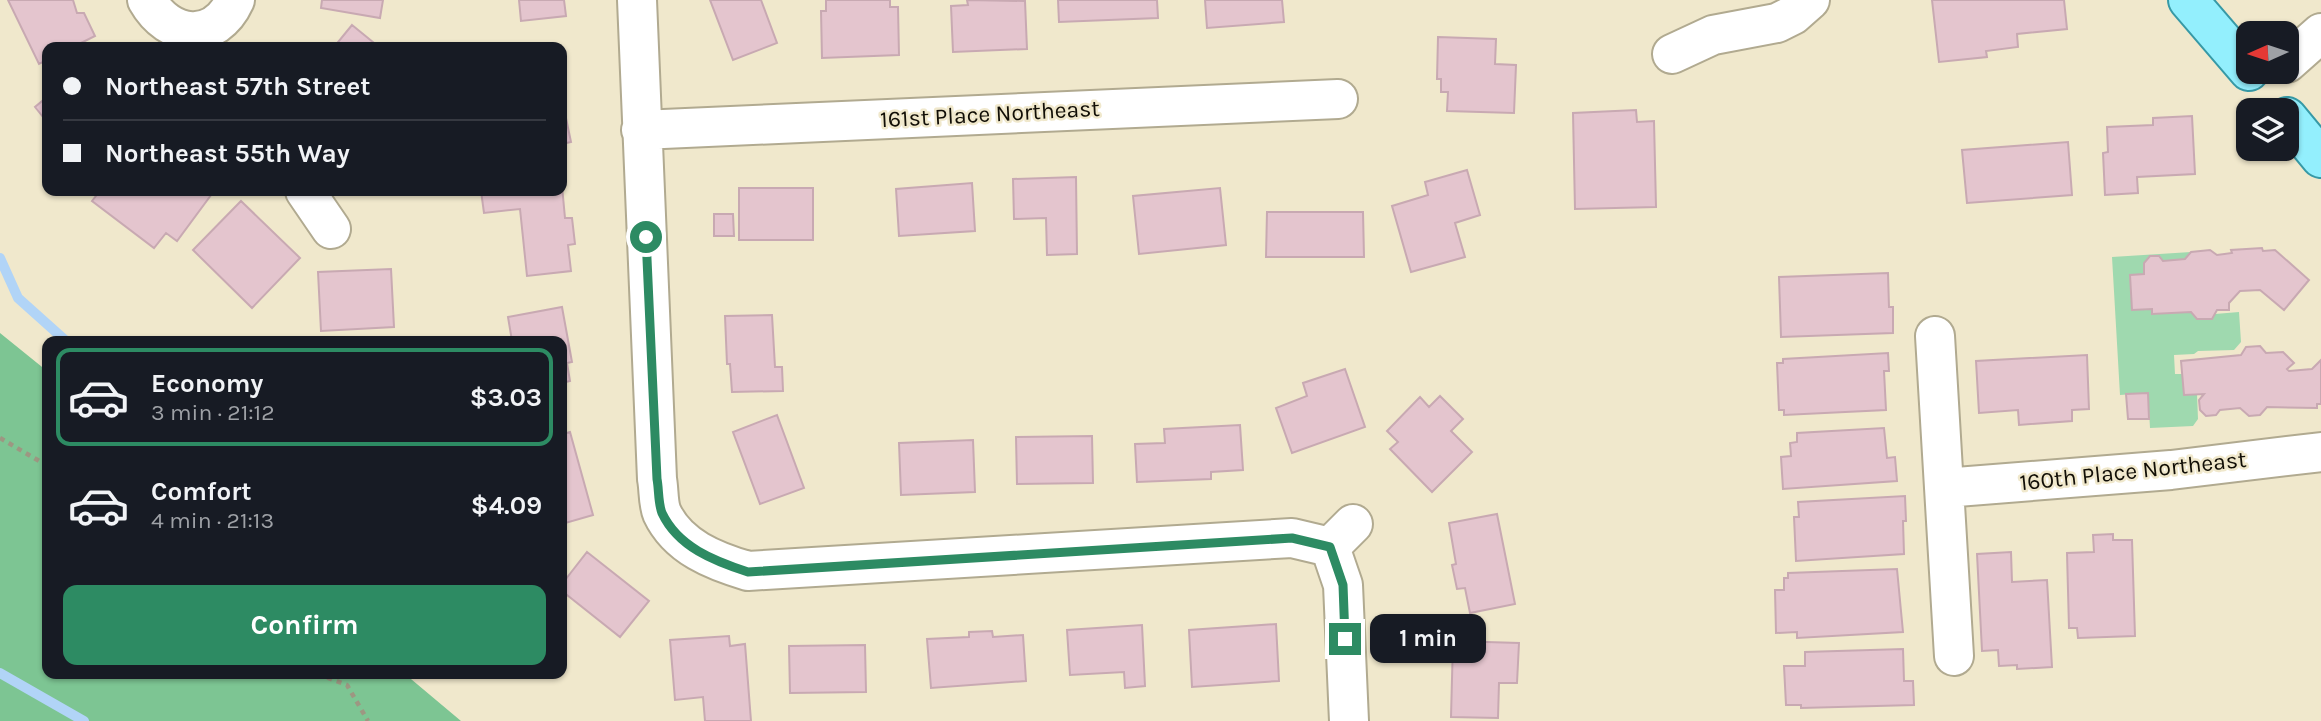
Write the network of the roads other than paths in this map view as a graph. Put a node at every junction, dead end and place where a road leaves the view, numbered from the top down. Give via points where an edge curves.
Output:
1 (147, 0) edge
2 (235, 0) edge
3 (637, 0) edge
4 (1810, 0) edge
5 (2188, 0) edge
6 (2321, 33) edge
7 (199, 39) edge
8 (2236, 48) edge
9 (2300, 51) edge
10 (1672, 54) dead end
11 (1338, 99) dead end
12 (641, 130) junction
13 (2299, 131) edge
14 (2321, 158) edge
15 (308, 196) edge
16 (331, 229) dead end
17 (1935, 336) dead end
18 (2321, 452) edge
19 (1944, 488) junction
20 (1954, 656) dead end
21 (1349, 721) edge

1 - 7 street via 167,25
2 - 7 street via 226,16
3 - 12 street
4 - 10 street via 1777,23 1713,35
5 - 8 main road
6 - 9 street
11 - 12 street, 161st Place Northeast
12 - 21 street via 657,479 661,512 681,539 712,560 748,572 1341,536
13 - 14 main road
15 - 16 street
17 - 19 street
18 - 19 street, 160th Place Northeast via 2171,470
19 - 20 street

